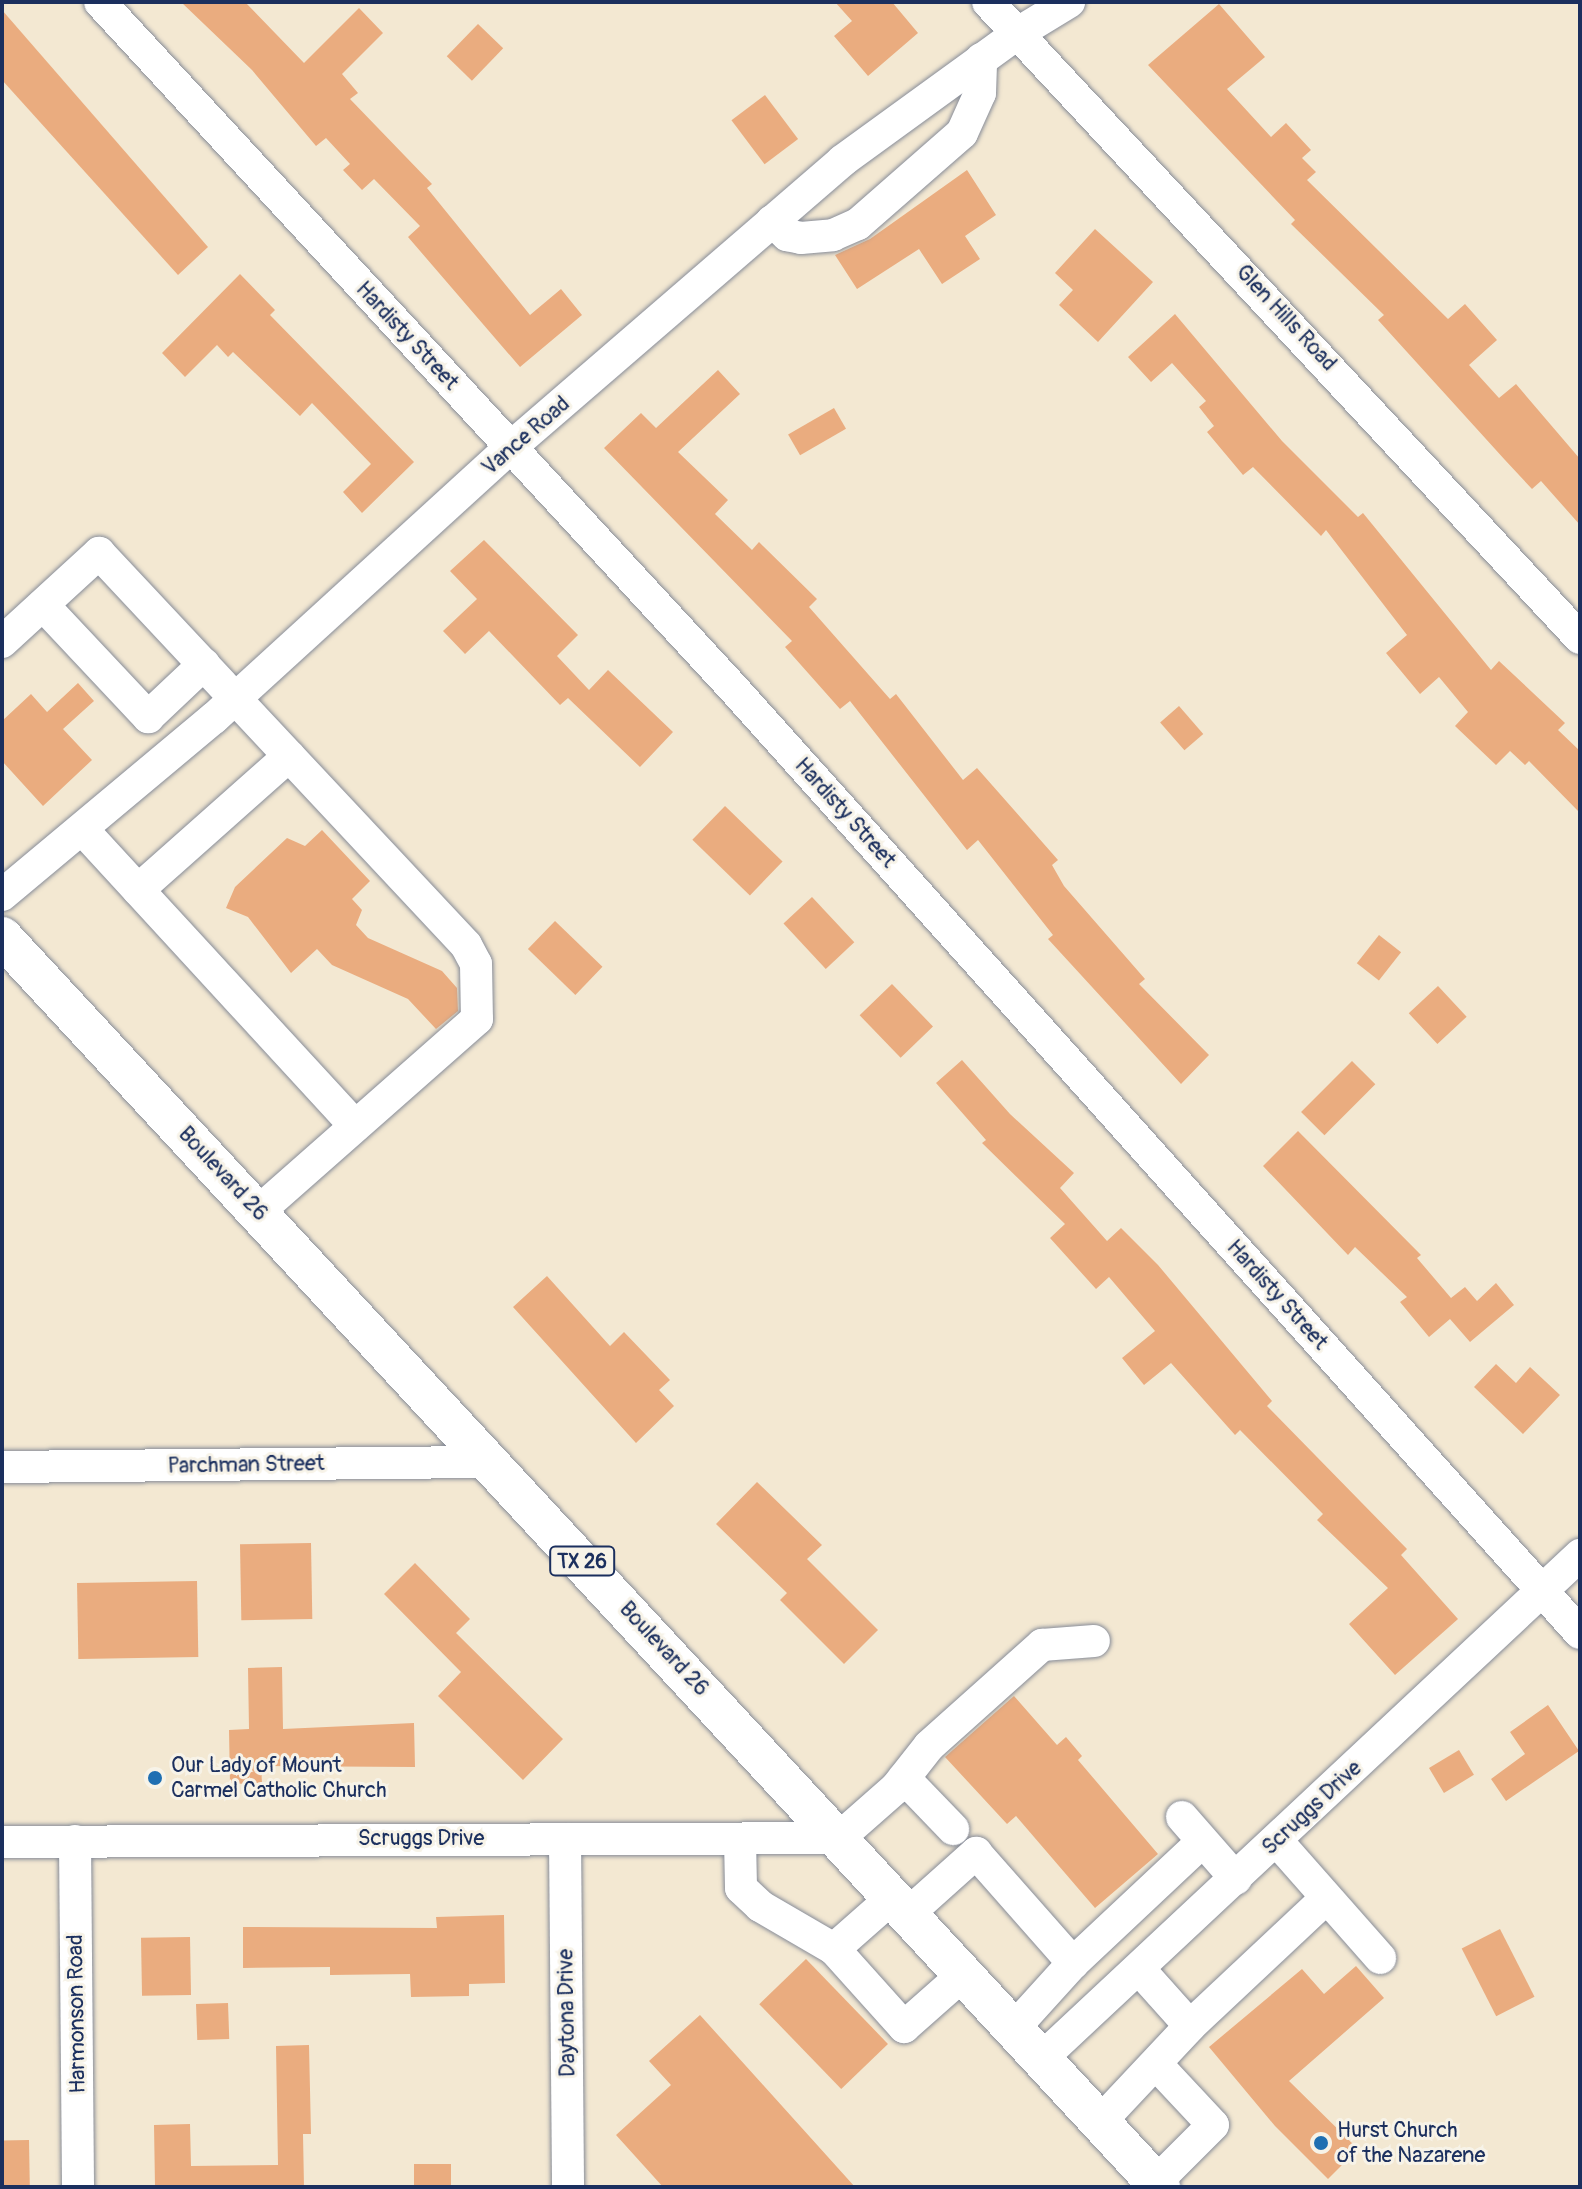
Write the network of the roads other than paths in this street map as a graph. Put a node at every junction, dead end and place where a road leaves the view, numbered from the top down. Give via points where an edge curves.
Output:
1 (100, 2) edge
2 (988, 2) edge
3 (1069, 2) edge
4 (1018, 33) junction
5 (981, 59) junction
6 (772, 221) junction
7 (510, 448) junction
8 (43, 605) junction
9 (1580, 638) edge
10 (2, 642) edge
11 (204, 664) junction
12 (236, 697) junction
13 (283, 749) junction
14 (83, 830) junction
15 (138, 890) junction
16 (2, 895) edge
17 (2, 937) edge
18 (355, 1126) junction
19 (258, 1212) junction
20 (491, 1462) junction
21 (2, 1467) edge
22 (1580, 1555) edge
23 (1542, 1590) junction
24 (1580, 1633) edge
25 (1094, 1641) dead end
26 (904, 1778) junction
27 (953, 1829) dead end
28 (839, 1838) junction
29 (565, 1839) junction
30 (740, 1839) junction
31 (75, 1841) junction
32 (1277, 1841) junction
33 (2, 1842) edge
34 (1236, 1879) junction
35 (1324, 1900) junction
36 (902, 1905) junction
37 (834, 1949) junction
38 (1380, 1958) dead end
39 (1073, 1963) junction
40 (1139, 1969) junction
41 (964, 1974) junction
42 (1190, 2026) junction
43 (1014, 2028) junction
44 (1042, 2058) junction
45 (1156, 2064) junction
46 (1100, 2122) junction
47 (1158, 2185) edge
48 (78, 2187) edge
49 (568, 2187) edge

1 - 7 street, Hardisty Street
2 - 4 street, Glen Hills Road
3 - 4 street, Vance Road
4 - 5 street, Vance Road
4 - 9 street, Glen Hills Road
5 - 6 street, Vance Road via 842,161
5 - 6 street via 980,93 962,133 858,224 833,235 801,238 779,230
6 - 7 street, Vance Road
7 - 12 street, Vance Road
7 - 23 street, Hardisty Street
8 - 10 street
8 - 11 street via 99,553
8 - 11 street via 148,717
11 - 12 street
12 - 13 street
12 - 14 street, Vance Road
13 - 15 street
13 - 18 street via 466,945 476,964 477,1019
14 - 15 street
14 - 16 street, Vance Road
15 - 18 street
17 - 19 main road, Boulevard 26 / TX 26
18 - 19 street
19 - 20 main road, Boulevard 26 / TX 26
20 - 21 street, Parchman Street
20 - 28 main road, Boulevard 26 / TX 26
22 - 23 street, Scruggs Drive
23 - 24 street, Hardisty Street
23 - 32 street, Scruggs Drive
25 - 26 street via 1042,1645 929,1746
26 - 27 street
26 - 28 street
28 - 30 street, Scruggs Drive
28 - 36 main road, Boulevard 26 / TX 26
29 - 30 street, Scruggs Drive
29 - 31 street, Scruggs Drive
29 - 49 street, Daytona Drive
30 - 37 street via 741,1888 760,1906
31 - 33 street, Scruggs Drive
31 - 48 street, Harmonson Road
32 - 34 street, Scruggs Drive
32 - 35 street
34 - 39 street via 1192,1830
34 - 40 street, Scruggs Drive
35 - 38 street
35 - 42 street
36 - 37 street
36 - 39 street via 976,1853
36 - 41 main road, Boulevard 26 / TX 26
37 - 41 street via 904,2027
39 - 43 street
40 - 42 street
40 - 44 street, Scruggs Drive
41 - 43 main road, Boulevard 26 / TX 26
42 - 45 street
43 - 44 main road, Boulevard 26 / TX 26
44 - 46 main road, Boulevard 26 / TX 26
45 - 46 street
45 - 47 street via 1213,2125
46 - 47 main road, Boulevard 26 / TX 26

